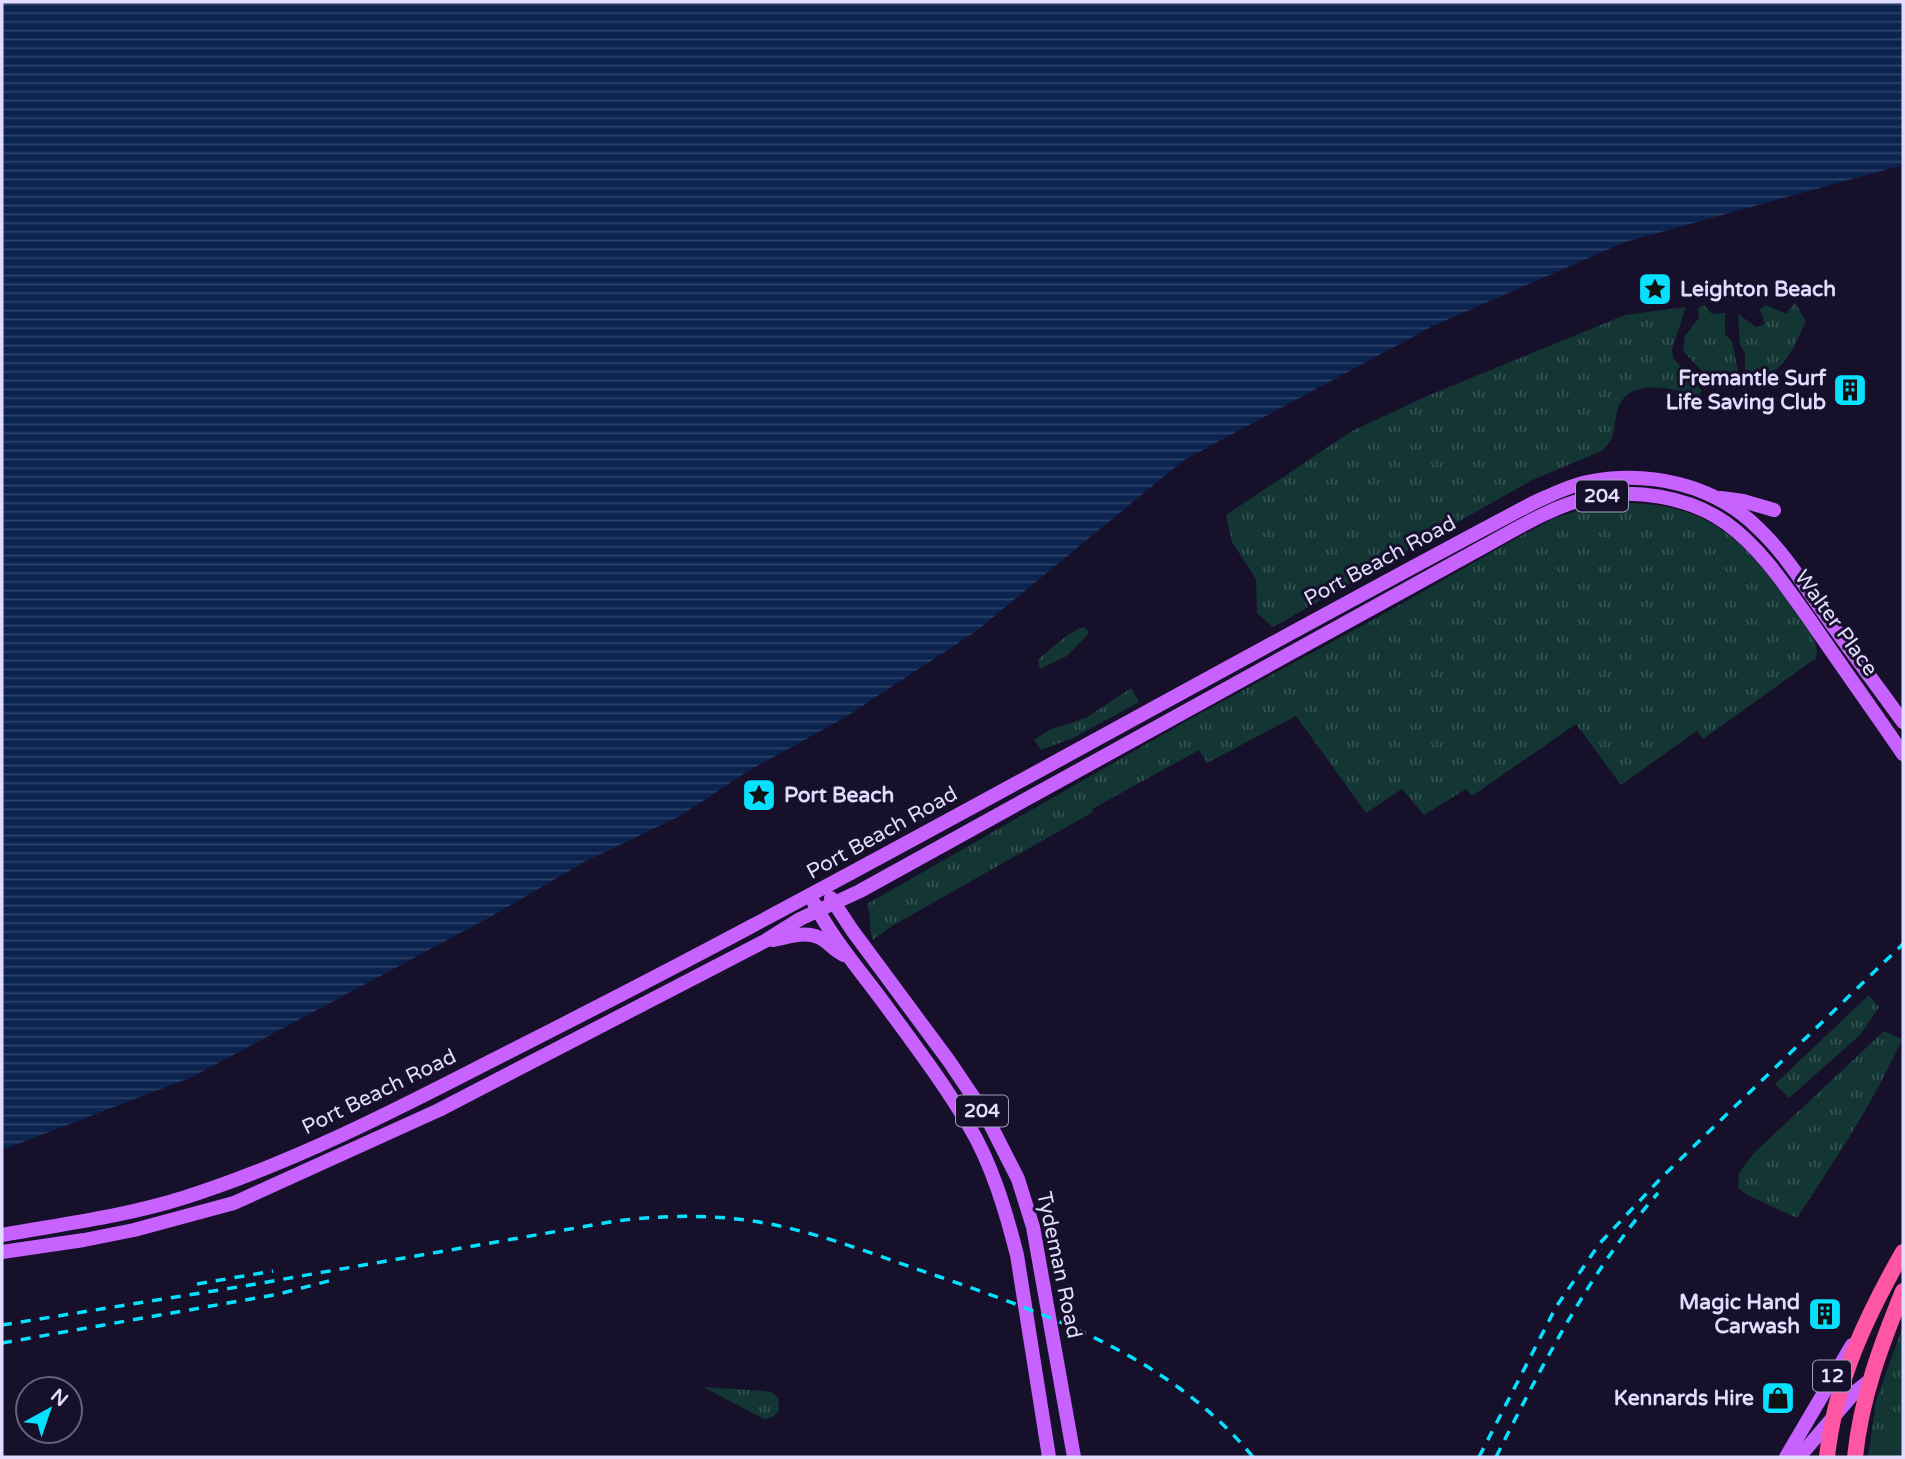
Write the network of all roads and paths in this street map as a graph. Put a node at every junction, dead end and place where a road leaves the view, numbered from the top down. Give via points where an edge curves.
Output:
1 (1716, 498) junction
2 (1774, 510) dead end
3 (1727, 523) joint
4 (1761, 530) joint
5 (1903, 722) edge
6 (1903, 754) edge
7 (825, 888) junction
8 (810, 896) junction
9 (834, 904) junction
10 (818, 912) junction
11 (765, 942) junction
12 (851, 958) junction
13 (2, 1235) edge
14 (2, 1252) edge
15 (1903, 1252) edge
16 (1903, 1291) edge
17 (1864, 1326) junction
18 (1869, 1381) junction
19 (1832, 1419) junction
20 (1070, 1429) junction
21 (1049, 1457) edge
22 (1074, 1457) edge
23 (1086, 1457) edge
24 (1786, 1457) edge
25 (1799, 1457) edge
26 (1827, 1457) edge
27 (1855, 1457) edge

1 - 2 main road
1 - 4 main road, Port Beach Road / 204
1 - 7 main road, Port Beach Road / 204 via 1668,481 1636,478 1563,489 1338,606
3 - 6 main road, Walter Place / 204 via 1783,584
3 - 9 main road, Port Beach Road / 204 via 1690,505 1649,495 1591,497 1551,511
4 - 5 main road, Walter Place / 204 via 1795,570
7 - 8 main road, Port Beach Road / 204
7 - 9 main road, Tydeman Road
8 - 10 main road, Tydeman Road / 204
8 - 13 main road, Port Beach Road via 601,1007 268,1168 159,1205
9 - 10 main road, Port Beach Road
9 - 20 main road, Tydeman Road / 204 via 964,1083 1018,1179 1033,1227
10 - 11 main road, Port Beach Road
10 - 12 main road, Tydeman Road / 204
11 - 12 main road via 809,935
11 - 14 main road, Port Beach Road via 439,1110 234,1203 121,1232
12 - 21 main road, Tydeman Road / 204 via 970,1127 989,1170 1017,1255
15 - 17 highway
16 - 18 highway
17 - 19 highway
17 - 24 main road, 12
18 - 19 main road, 12
18 - 27 highway
19 - 25 main road, 12
19 - 26 highway
20 - 22 main road, Tydeman Road / 204
20 - 23 main road

